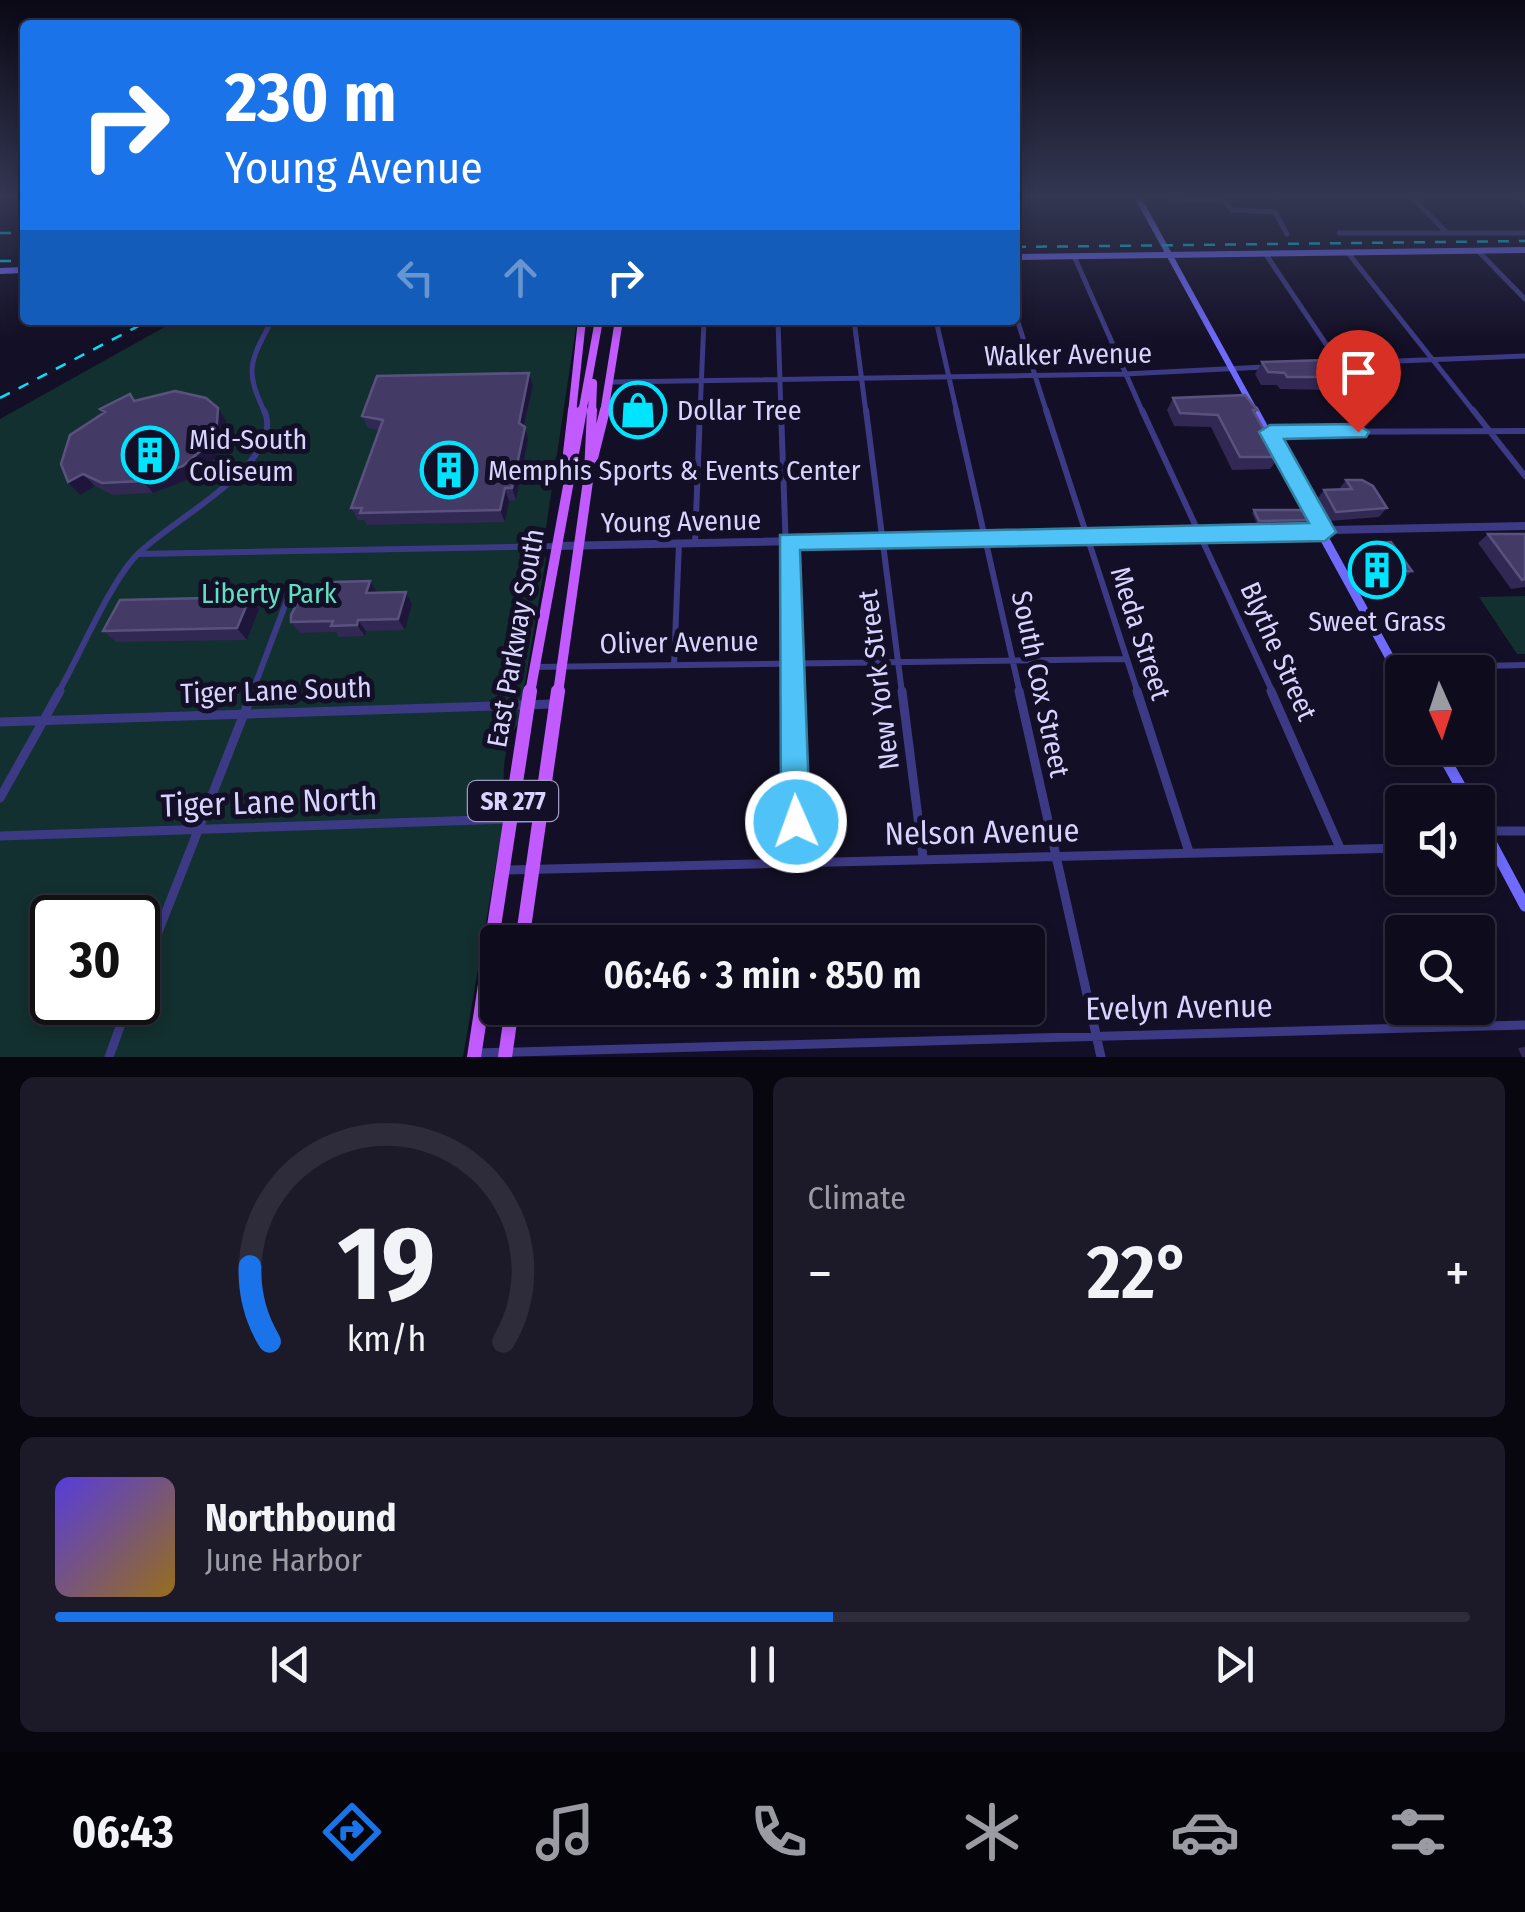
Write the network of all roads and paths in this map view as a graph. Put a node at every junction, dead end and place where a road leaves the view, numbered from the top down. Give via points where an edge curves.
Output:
1 (1166, 245) edge
2 (1525, 250) edge
3 (1478, 251) junction
4 (1265, 253) junction
5 (1348, 253) junction
6 (1171, 254) junction
7 (1074, 256) junction
8 (1020, 257) edge
9 (1524, 297) edge
10 (269, 325) edge
11 (582, 325) edge
12 (599, 325) edge
13 (618, 325) edge
14 (704, 325) edge
15 (778, 325) edge
16 (855, 325) edge
17 (937, 325) edge
18 (1019, 325) edge
19 (596, 345) junction
20 (1525, 356) edge
21 (1432, 359) junction
22 (1338, 363) junction
23 (1303, 365) edge
24 (1269, 367) edge
25 (1235, 368) junction
26 (1125, 374) junction
27 (1036, 376) junction
28 (950, 377) junction
29 (862, 378) junction
30 (781, 379) junction
31 (701, 380) junction
32 (612, 382) junction
33 (1489, 431) junction
34 (1525, 431) edge
35 (1270, 432) junction
36 (589, 474) junction
37 (1525, 476) edge
38 (566, 486) junction
39 (1525, 526) edge
40 (1325, 532) junction
41 (1196, 533) junction
42 (1086, 535) junction
43 (986, 537) junction
44 (884, 540) junction
45 (788, 541) junction
46 (679, 543) junction
47 (695, 543) junction
48 (578, 545) junction
49 (557, 546) junction
50 (137, 554) junction
51 (288, 600) dead end
52 (1389, 655) edge
53 (1125, 659) junction
54 (1012, 660) junction
55 (898, 663) junction
56 (790, 664) junction
57 (674, 665) junction
58 (560, 666) junction
59 (1495, 666) edge
60 (1525, 666) edge
61 (534, 667) junction
62 (529, 704) junction
63 (553, 704) junction
64 (245, 714) junction
65 (42, 720) junction
66 (0, 722) edge
67 (0, 798) edge
68 (540, 818) junction
69 (510, 819) junction
70 (201, 829) junction
71 (1495, 831) edge
72 (1525, 831) edge
73 (0, 836) edge
74 (1340, 848) junction
75 (1385, 848) edge
76 (1495, 851) edge
77 (1189, 852) junction
78 (1056, 856) junction
79 (923, 857) junction
80 (797, 861) junction
81 (532, 869) junction
82 (502, 870) junction
83 (1525, 906) edge
84 (524, 925) edge
85 (160, 929) edge
86 (121, 1025) edge
87 (509, 1025) edge
88 (1525, 1025) edge
89 (1096, 1034) junction
90 (505, 1054) edge
91 (474, 1055) edge
92 (109, 1057) edge
93 (1101, 1057) edge

1 - 6 main road
2 - 3 main road
3 - 5 main road
3 - 9 street
4 - 5 main road
4 - 6 main road
4 - 22 street
5 - 21 street
6 - 7 main road
6 - 25 main road
7 - 8 main road
7 - 26 street, Blythe Street
10 - 50 street via 249,379 268,419 260,452 236,479
11 - 38 main road
12 - 19 main road, East Parkway South / SR 277
13 - 32 main road
14 - 31 street
15 - 30 street
16 - 29 street, New York Street
17 - 28 street, South Cox Street
18 - 27 street, Meda Street
19 - 36 main road, East Parkway South / SR 277
19 - 38 main road, East Parkway South / SR 277
20 - 21 street
21 - 22 street
21 - 33 street
22 - 23 street
24 - 25 street, Walker Avenue
25 - 26 street, Walker Avenue
25 - 35 main road
26 - 27 street, Walker Avenue
26 - 41 street, Blythe Street
27 - 28 street, Walker Avenue
27 - 42 street, Meda Street
28 - 29 street, Walker Avenue
28 - 43 street, South Cox Street
29 - 30 street, Walker Avenue
29 - 44 street, New York Street
30 - 31 street, Walker Avenue
30 - 45 street
31 - 32 street, Walker Avenue
31 - 47 street
32 - 36 main road
33 - 34 street
33 - 35 street
33 - 37 street
35 - 40 main road
36 - 48 main road, East Parkway South / SR 277
38 - 49 main road, East Parkway South / SR 277
39 - 40 street, Young Avenue
40 - 41 street, Young Avenue
40 - 52 main road
41 - 42 street, Young Avenue
41 - 74 street, Blythe Street via 1208,545
42 - 43 street, Young Avenue
42 - 53 street, Meda Street
43 - 44 street, Young Avenue
43 - 54 street, South Cox Street
44 - 45 street, Young Avenue
44 - 55 street, New York Street
45 - 47 street, Young Avenue
45 - 56 street
46 - 47 street, Young Avenue
46 - 48 street, Young Avenue
46 - 57 street
48 - 49 street, Young Avenue
48 - 58 main road, East Parkway South / SR 277
49 - 50 street, Young Avenue
49 - 61 main road, East Parkway South / SR 277
50 - 65 street
51 - 64 street
53 - 54 street, Oliver Avenue
53 - 77 street, Meda Street
54 - 55 street, Oliver Avenue
54 - 78 street, South Cox Street
55 - 56 street, Oliver Avenue
55 - 79 street, New York Street
56 - 57 street, Oliver Avenue
56 - 80 street
57 - 58 street, Oliver Avenue
58 - 61 street, Oliver Avenue
58 - 63 main road, East Parkway South / SR 277
59 - 60 street
61 - 62 main road, East Parkway South / SR 277
62 - 63 street, Tiger Lane South
62 - 64 street, Tiger Lane South
62 - 69 main road, East Parkway South / SR 277
63 - 68 main road, East Parkway South / SR 277
64 - 65 street, Tiger Lane South
64 - 70 street
65 - 66 street, Tiger Lane South
65 - 67 street
68 - 69 street, Tiger Lane North
68 - 81 main road, East Parkway South / SR 277
69 - 70 street, Tiger Lane North
69 - 82 main road, East Parkway South / SR 277
70 - 73 street, Tiger Lane North
70 - 85 street
71 - 72 street
74 - 75 street, Nelson Avenue
74 - 77 street, Nelson Avenue
76 - 83 main road
77 - 78 street, Nelson Avenue
78 - 79 street, Nelson Avenue
78 - 89 street, South Cox Street
79 - 80 street, Nelson Avenue
80 - 81 street, Nelson Avenue
81 - 82 street, Nelson Avenue
81 - 84 main road, East Parkway South / SR 277
82 - 91 main road, East Parkway South / SR 277
86 - 92 street
87 - 90 main road
88 - 89 street, Evelyn Avenue
89 - 90 street, Evelyn Avenue
89 - 93 street, South Cox Street
90 - 91 street, Evelyn Avenue

